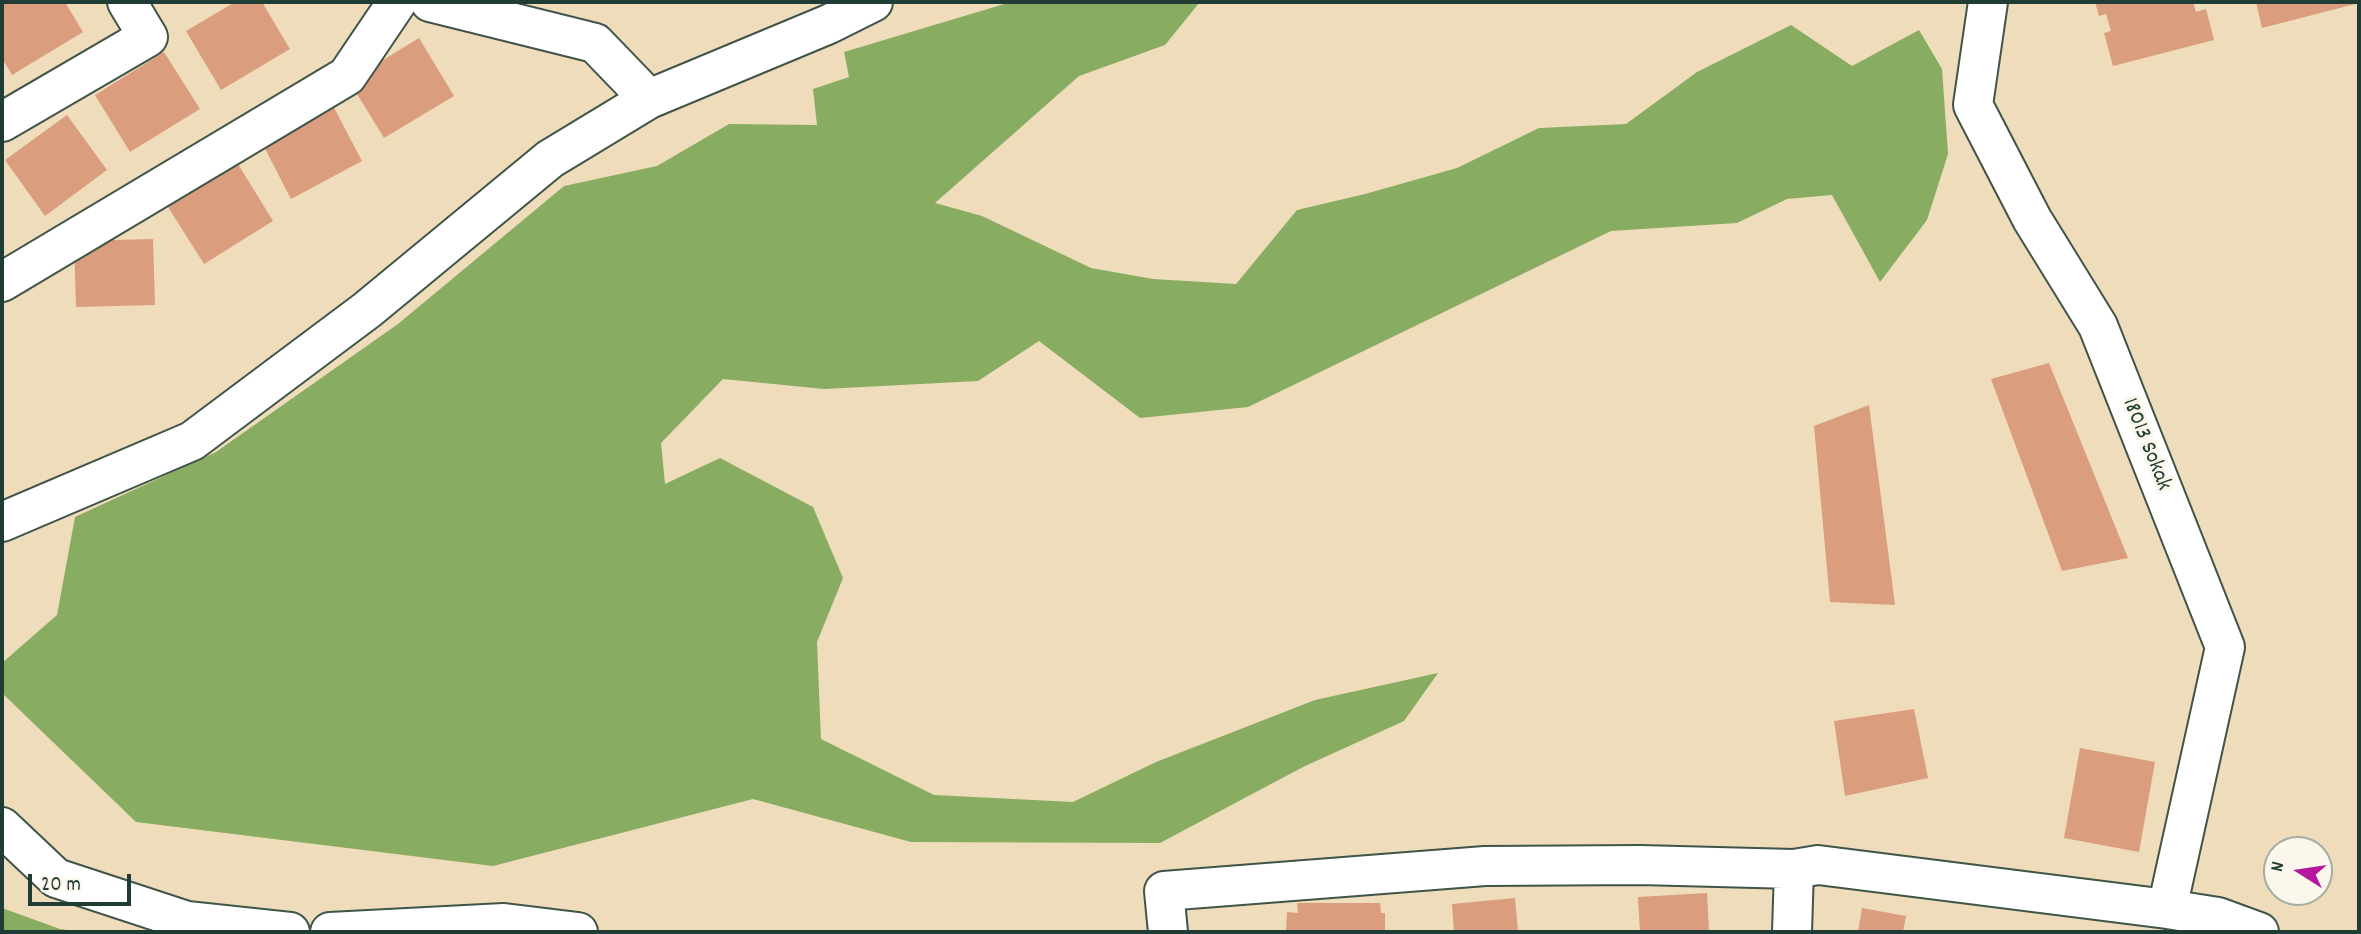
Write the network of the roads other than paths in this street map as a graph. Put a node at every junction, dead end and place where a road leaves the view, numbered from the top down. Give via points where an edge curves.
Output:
1 (127, 2) edge
2 (397, 2) edge
3 (430, 2) edge
4 (873, 2) edge
5 (1988, 2) edge
6 (649, 99) junction
7 (2, 122) edge
8 (2, 282) edge
9 (2, 522) edge
10 (2, 827) edge
11 (1794, 869) junction
12 (2167, 909) junction
13 (290, 932) edge
14 (330, 932) edge
15 (578, 932) edge
16 (1168, 932) edge
17 (1792, 932) edge
18 (2259, 932) edge

1 - 7 street via 148,37
2 - 8 street via 347,76
3 - 6 street via 595,43
4 - 6 street
5 - 12 street, 18013 Sokak via 1973,104 2032,219 2098,326 2225,647
6 - 9 street via 550,159 367,310 192,441
10 - 13 street via 56,878 187,921
11 - 12 street via 1818,865
11 - 16 street via 1485,866 1164,891
11 - 17 street
12 - 18 street via 2218,917
14 - 15 street via 504,923

